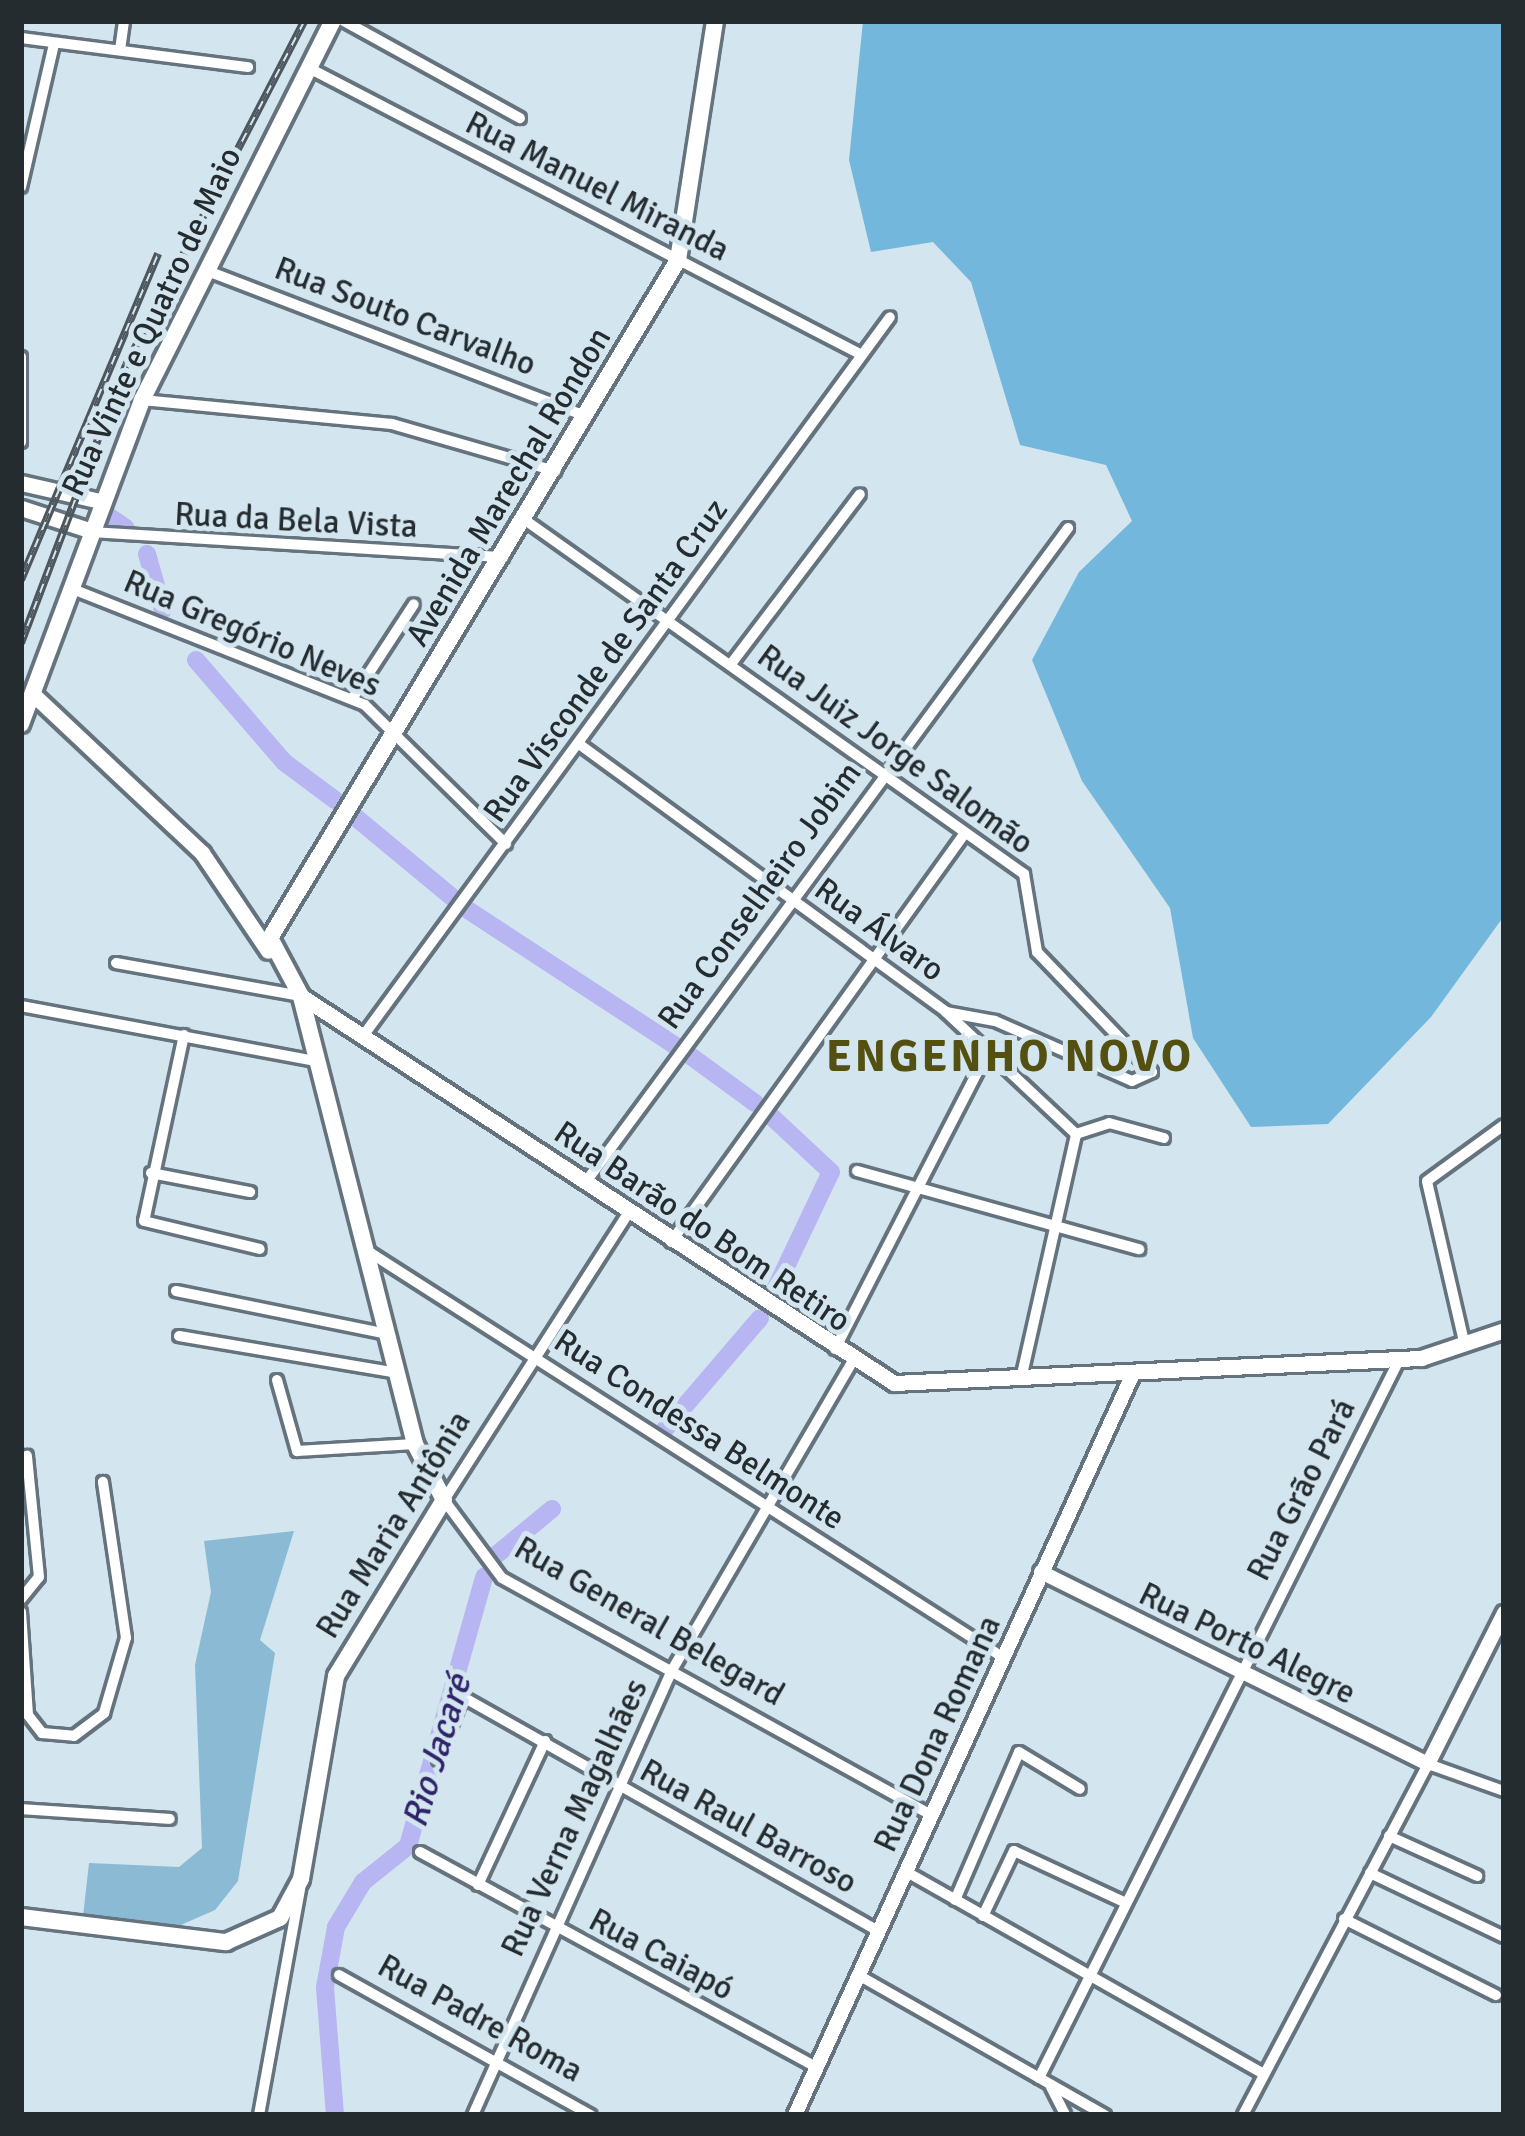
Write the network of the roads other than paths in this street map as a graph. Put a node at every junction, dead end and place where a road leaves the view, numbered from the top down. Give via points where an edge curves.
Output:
1 (124, 21) edge
2 (333, 21) edge
3 (344, 21) edge
4 (715, 21) edge
5 (21, 38) edge
6 (54, 44) junction
7 (120, 50) junction
8 (307, 67) junction
9 (248, 68) dead end
10 (520, 118) dead end
11 (21, 187) edge
12 (678, 260) junction
13 (202, 269) junction
14 (890, 317) dead end
15 (862, 355) junction
16 (21, 357) edge
17 (142, 400) junction
18 (588, 417) junction
19 (21, 442) edge
20 (555, 471) junction
21 (21, 483) edge
22 (860, 494) dead end
23 (100, 501) junction
24 (21, 508) edge
25 (525, 520) junction
26 (1068, 528) dead end
27 (89, 530) junction
28 (504, 557) junction
29 (70, 588) junction
30 (414, 604) dead end
31 (668, 622) junction
32 (731, 664) junction
33 (36, 697) junction
34 (352, 699) junction
35 (21, 724) edge
36 (397, 730) junction
37 (579, 744) junction
38 (883, 772) junction
39 (965, 833) junction
40 (506, 844) junction
41 (792, 900) junction
42 (268, 951) junction
43 (872, 958) junction
44 (116, 963) dead end
45 (301, 996) junction
46 (21, 1006) edge
47 (946, 1012) junction
48 (184, 1035) junction
49 (363, 1036) junction
50 (987, 1053) junction
51 (316, 1061) junction
52 (1504, 1125) edge
53 (1076, 1134) junction
54 (1164, 1138) dead end
55 (857, 1172) dead end
56 (151, 1173) junction
57 (585, 1183) junction
58 (919, 1190) junction
59 (250, 1192) dead end
60 (629, 1212) junction
61 (1055, 1230) junction
62 (671, 1242) junction
63 (364, 1248) junction
64 (260, 1249) dead end
65 (1138, 1249) dead end
66 (176, 1292) dead end
67 (1504, 1330) edge
68 (388, 1334) junction
69 (179, 1336) dead end
70 (1466, 1349) junction
71 (834, 1352) junction
72 (536, 1357) junction
73 (1400, 1360) junction
74 (851, 1364) junction
75 (397, 1372) junction
76 (1132, 1376) junction
77 (277, 1380) dead end
78 (1021, 1382) junction
79 (415, 1444) junction
80 (27, 1456) dead end
81 (104, 1482) dead end
82 (444, 1500) junction
83 (767, 1506) junction
84 (1041, 1572) junction
85 (21, 1599) edge
86 (21, 1612) edge
87 (1504, 1613) edge
88 (1004, 1658) junction
89 (671, 1672) junction
90 (1242, 1672) junction
91 (545, 1741) junction
92 (439, 1760) dead end
93 (1428, 1764) junction
94 (618, 1785) junction
95 (1080, 1790) dead end
96 (1504, 1792) edge
97 (21, 1809) edge
98 (931, 1815) junction
99 (170, 1819) dead end
100 (1389, 1836) junction
101 (420, 1852) dead end
102 (905, 1871) junction
103 (1370, 1873) junction
104 (1477, 1876) dead end
105 (301, 1880) junction
106 (478, 1886) junction
107 (955, 1900) junction
108 (1126, 1903) junction
109 (983, 1916) junction
110 (21, 1917) edge
111 (1344, 1919) junction
112 (553, 1928) junction
113 (878, 1931) junction
114 (1504, 1937) edge
115 (339, 1975) dead end
116 (860, 1976) junction
117 (1089, 1977) junction
118 (1496, 1995) dead end
119 (495, 2064) junction
120 (816, 2067) junction
121 (1264, 2074) junction
122 (1044, 2080) junction
123 (1084, 2103) junction
124 (259, 2115) edge
125 (473, 2115) edge
126 (591, 2115) edge
127 (795, 2115) edge
128 (1069, 2115) edge
129 (1105, 2115) edge
130 (1243, 2115) edge

1 - 7 street
2 - 8 main road, Rua Vinte e Quatro de Maio
3 - 10 street
4 - 12 main road, Avenida Marechal Rondon
5 - 6 street
6 - 7 street
6 - 11 street
7 - 9 street
8 - 12 street, Rua Manuel Miranda
8 - 13 main road, Rua Vinte e Quatro de Maio
12 - 15 street, Rua Manuel Miranda
12 - 18 main road, Avenida Marechal Rondon
13 - 17 main road, Rua Vinte e Quatro de Maio
13 - 18 street, Rua Souto Carvalho
14 - 15 street, Rua Visconde de Santa Cruz
15 - 31 street, Rua Visconde de Santa Cruz
16 - 19 street
17 - 20 street via 392,424
17 - 23 main road, Rua Vinte e Quatro de Maio
18 - 20 main road, Avenida Marechal Rondon
20 - 25 main road, Avenida Marechal Rondon
21 - 23 main road
22 - 32 street
23 - 27 main road, Rua Vinte e Quatro de Maio
24 - 27 main road
25 - 28 main road, Avenida Marechal Rondon
25 - 31 street, Rua Juiz Jorge Salomão
26 - 38 street, Rua Conselheiro Jobim
27 - 28 street, Rua da Bela Vista
27 - 29 main road, Rua Vinte e Quatro de Maio
28 - 36 main road, Avenida Marechal Rondon
29 - 33 main road, Rua Vinte e Quatro de Maio
29 - 34 street, Rua Gregório Neves
30 - 34 street
31 - 32 street, Rua Juiz Jorge Salomão
31 - 37 street, Rua Visconde de Santa Cruz
32 - 38 street, Rua Juiz Jorge Salomão
33 - 35 main road, Rua Vinte e Quatro de Maio
33 - 42 main road, Rua Barão do Bom Retiro via 202,853
34 - 36 street, Rua Gregório Neves
36 - 40 street, Rua Gregório Neves
36 - 42 main road, Avenida Marechal Rondon via 277,917
37 - 40 street, Rua Visconde de Santa Cruz
37 - 41 street, Rua Álvaro
38 - 39 street, Rua Juiz Jorge Salomão
38 - 41 street, Rua Conselheiro Jobim
39 - 43 street
39 - 47 street, Rua Juiz Jorge Salomão via 1024,874 1037,952 1152,1072 1132,1081 995,1021
40 - 49 street, Rua Visconde de Santa Cruz
41 - 43 street, Rua Álvaro
41 - 57 street, Rua Conselheiro Jobim
42 - 45 main road, Rua Barão do Bom Retiro
43 - 47 street, Rua Álvaro
43 - 62 street
44 - 45 street
45 - 49 main road, Rua Barão do Bom Retiro
45 - 51 main road, Rua General Belegard
46 - 48 street
47 - 50 street, Rua Álvaro
48 - 51 street
48 - 56 street
49 - 57 main road, Rua Barão do Bom Retiro
50 - 53 street, Rua Álvaro
50 - 58 street
51 - 63 main road, Rua General Belegard
52 - 70 street via 1442,1161 1429,1195
53 - 54 street via 1108,1123
53 - 61 street
55 - 58 street
56 - 59 street
56 - 64 street via 147,1225
57 - 60 main road, Rua Barão do Bom Retiro
58 - 61 street
58 - 71 street
60 - 62 main road, Rua Barão do Bom Retiro
60 - 72 street, Rua Maria Antônia
61 - 65 street
61 - 78 street
62 - 71 main road, Rua Barão do Bom Retiro
63 - 68 main road, Rua General Belegard
63 - 72 street, Rua Condessa Belmonte
66 - 68 street
67 - 70 main road, Rua Barão do Bom Retiro
68 - 75 main road, Rua General Belegard
69 - 75 street
70 - 73 main road, Rua Barão do Bom Retiro
71 - 74 main road, Rua Barão do Bom Retiro
72 - 82 street, Rua Maria Antônia
72 - 83 street, Rua Condessa Belmonte
73 - 76 main road, Rua Barão do Bom Retiro
73 - 90 street, Rua Grão Pará
74 - 78 main road, Rua Barão do Bom Retiro via 894,1383
74 - 83 street, Rua Verna Magalhães
75 - 79 main road, Rua General Belegard
76 - 78 main road, Rua Barão do Bom Retiro
76 - 84 street, Rua Dona Romana
77 - 79 street via 297,1451
79 - 82 main road, Rua General Belegard
80 - 85 street via 39,1577
81 - 86 street via 126,1638 104,1713 74,1736 42,1732 28,1715
82 - 89 street, Rua General Belegard via 502,1578
82 - 105 main road, Rua Maria Antônia via 336,1676
83 - 88 street, Rua Condessa Belmonte
83 - 89 street, Rua Verna Magalhães
84 - 88 street, Rua Dona Romana
84 - 90 street, Rua Porto Alegre
87 - 93 street
88 - 98 street, Rua Dona Romana
89 - 94 street, Rua Verna Magalhães
89 - 98 street, Rua General Belegard
90 - 93 street, Rua Porto Alegre
90 - 108 street, Rua Grão Pará
91 - 92 street, Rua Raul Barroso via 463,1697
91 - 94 street, Rua Raul Barroso
91 - 106 street
93 - 96 street
93 - 100 street
94 - 112 street, Rua Verna Magalhães
94 - 113 street, Rua Raul Barroso
95 - 107 street via 1019,1752
97 - 99 street
98 - 102 street, Rua Dona Romana
100 - 103 street
100 - 104 street
101 - 106 street, Rua Caiapó
102 - 107 street
102 - 113 street, Rua Dona Romana
103 - 111 street
103 - 114 street
105 - 110 main road via 280,1918 226,1942
105 - 124 street, Rua Maria Antônia
106 - 112 street, Rua Caiapó
107 - 109 street
108 - 109 street via 1014,1851
108 - 117 street, Rua Grão Pará
109 - 117 street
111 - 118 street
111 - 121 street
112 - 119 street, Rua Verna Magalhães
112 - 120 street, Rua Caiapó
113 - 116 street, Rua Dona Romana
115 - 119 street, Rua Padre Roma
116 - 120 street, Rua Dona Romana
116 - 122 street
117 - 121 street
117 - 122 street, Rua Grão Pará
119 - 125 street, Rua Verna Magalhães
119 - 126 street, Rua Padre Roma
120 - 127 street, Rua Dona Romana
121 - 130 street
122 - 123 street
122 - 128 street
123 - 128 street
123 - 129 street

